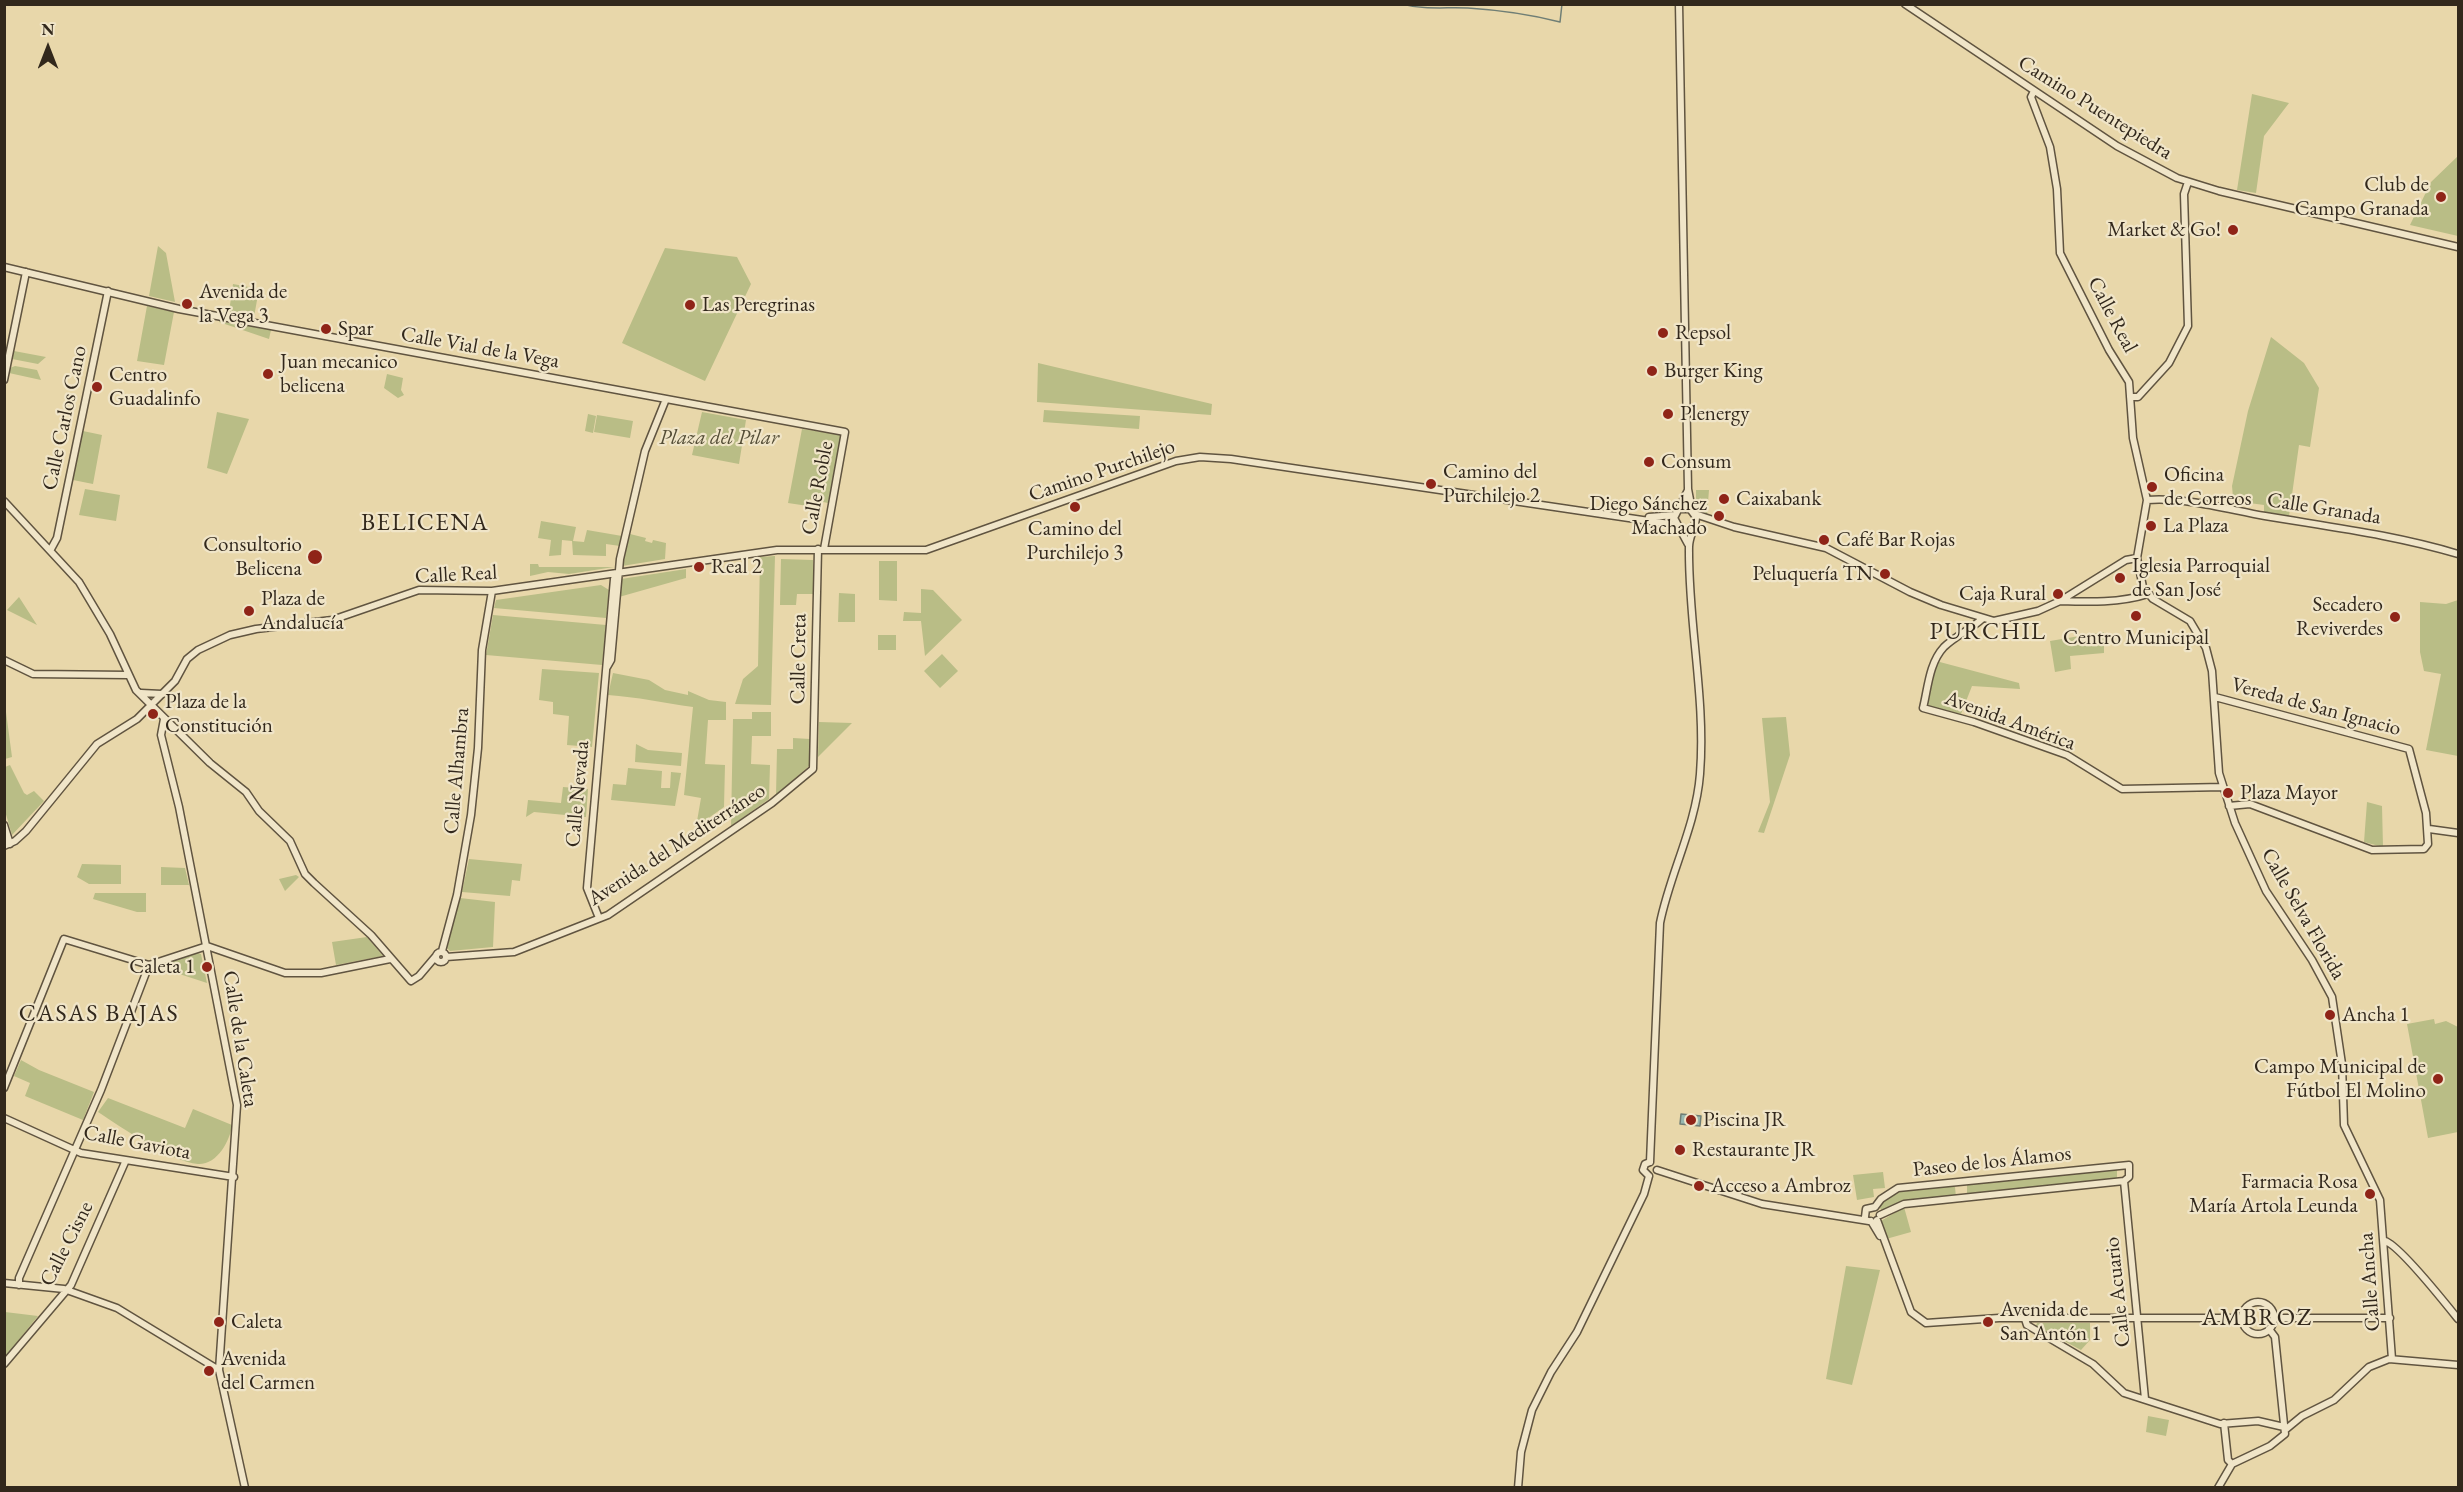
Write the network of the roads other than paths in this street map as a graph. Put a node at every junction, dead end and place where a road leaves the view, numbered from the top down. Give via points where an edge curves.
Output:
1 (1679, 4) edge
2 (1905, 4) edge
3 (2034, 91) junction
4 (2188, 182) junction
5 (2458, 247) edge
6 (4, 267) edge
7 (26, 272) junction
8 (108, 291) junction
9 (4, 380) edge
10 (2130, 397) junction
11 (666, 399) junction
12 (845, 432) joint
13 (1688, 489) junction
14 (2146, 500) junction
15 (4, 501) edge
16 (1681, 509) junction
17 (1694, 512) junction
18 (1675, 515) junction
19 (1637, 517) junction
20 (1710, 521) junction
21 (1693, 526) junction
22 (1678, 527) junction
23 (1688, 545) junction
24 (51, 549) junction
25 (821, 549) junction
26 (2458, 554) edge
27 (2137, 558) junction
28 (618, 573) junction
29 (492, 591) junction
30 (2073, 593) junction
31 (2148, 594) junction
32 (2060, 601) junction
33 (2076, 602) junction
34 (1982, 619) junction
35 (4, 660) edge
36 (128, 675) junction
37 (141, 693) junction
38 (162, 693) junction
39 (2215, 697) junction
40 (151, 704) junction
41 (164, 719) junction
42 (813, 769) joint
43 (2223, 787) junction
44 (2229, 806) junction
45 (4, 825) edge
46 (2428, 829) junction
47 (2458, 833) edge
48 (7, 845) edge
49 (599, 918) junction
50 (207, 946) junction
51 (441, 955) junction
52 (390, 959) junction
53 (149, 964) junction
54 (2332, 997) joint
55 (4, 1088) edge
56 (4, 1118) edge
57 (76, 1150) junction
58 (126, 1160) junction
59 (1650, 1162) junction
60 (2120, 1166) joint
61 (1657, 1170) junction
62 (1649, 1176) junction
63 (234, 1177) junction
64 (2122, 1181) junction
65 (1875, 1207) junction
66 (1872, 1219) junction
67 (2385, 1244) junction
68 (4, 1283) edge
69 (19, 1285) junction
70 (67, 1290) junction
71 (2137, 1318) junction
72 (2241, 1318) junction
73 (2274, 1318) junction
74 (2390, 1318) junction
75 (2458, 1319) edge
76 (2025, 1320) junction
77 (2269, 1329) junction
78 (2392, 1359) junction
79 (4, 1364) edge
80 (2458, 1365) edge
81 (219, 1370) junction
82 (2145, 1399) junction
83 (2224, 1423) junction
84 (2284, 1428) junction
85 (2232, 1464) junction
86 (245, 1488) edge
87 (1518, 1488) edge
88 (2218, 1488) edge

1 - 13 street
2 - 3 street, Camino Puentepiedra
3 - 4 street, Camino Puentepiedra via 2147,164
3 - 10 street, Calle Real via 2031,97 2050,147 2056,182 2060,253 2126,376
4 - 5 street, Camino Puentepiedra
4 - 10 street via 2184,194 2188,326 2169,363 2138,397
6 - 7 street, Calle Vial de la Vega
7 - 8 street, Calle Vial de la Vega
7 - 9 street
8 - 11 street, Calle Vial de la Vega via 179,309
8 - 24 street, Calle Carlos Cano via 57,538
10 - 14 street, Calle Real via 2133,438
11 - 12 street, Calle Vial de la Vega
11 - 28 street, Calle Nevada via 645,451
12 - 25 street, Calle Roble
13 - 16 street
13 - 17 street
14 - 26 street, Calle Granada via 2198,504 2409,539
14 - 27 street, Calle Real
15 - 24 street
16 - 17 street
16 - 18 street
17 - 20 street
17 - 21 street
18 - 19 street, Camino Purchilejo
18 - 22 street
19 - 22 street, Camino Purchilejo
19 - 25 street, Camino Purchilejo via 1200,457 1172,463 926,550
20 - 21 street, Camino Purchilejo
20 - 34 street via 1826,548 1910,592
21 - 22 street, Camino Purchilejo
21 - 23 street
22 - 23 street
23 - 59 street via 1700,775 1695,810 1668,886 1660,923
24 - 36 street via 85,591
25 - 28 street, Camino Purchilejo via 768,551
25 - 42 street, Calle Creta
27 - 30 street via 2126,560
27 - 31 street
28 - 29 street, Calle Real
28 - 49 street, Calle Nevada via 611,660 605,670 587,888
29 - 38 street, Calle Real via 419,590 332,620 230,635 188,658 175,681
29 - 51 street, Calle Alhambra via 482,650 471,815 457,895
30 - 32 street
30 - 33 street
31 - 33 street
31 - 39 street, Calle Selva Florida via 2190,621 2200,634 2212,670
32 - 33 street
32 - 34 street via 2006,619
34 - 43 street, Avenida América via 1945,647 1932,664 1923,708 2067,755 2122,789
35 - 36 street via 33,674
36 - 37 street
37 - 38 street
37 - 40 street
38 - 40 street, Calle Real
39 - 43 street, Calle Selva Florida via 2217,761
39 - 46 street, Vereda de San Ignacio via 2409,749
40 - 41 street
40 - 48 street, Calle Real via 137,719 97,744 39,816
41 - 50 street, Calle de la Caleta via 160,735
41 - 52 street via 246,792 259,811 290,841 305,874
42 - 49 street, Avenida del Mediterráneo via 772,804
43 - 44 street, Calle Selva Florida
44 - 46 street via 2250,804 2372,850 2424,849
44 - 54 street, Calle Selva Florida via 2266,891
45 - 48 street
46 - 47 street
49 - 51 street, Avenida del Mediterráneo via 514,952
50 - 52 street via 285,973 321,973
50 - 53 street
50 - 63 street, Calle de la Caleta via 237,1105
51 - 52 street via 411,981
53 - 55 street via 64,939
53 - 57 street
54 - 67 street, Calle Ancha via 2342,1064 2344,1125 2380,1200
56 - 57 street, Calle Gaviota
57 - 58 street, Calle Gaviota
57 - 69 street
58 - 63 street, Calle Gaviota
58 - 70 street, Calle Cisne
59 - 61 street via 1656,1164
59 - 62 street via 1643,1170
60 - 64 street, Calle Acuario
60 - 65 street, Paseo de los Álamos via 1898,1188
61 - 62 street
61 - 66 street via 1762,1204
62 - 87 street via 1644,1194 1577,1332 1532,1410 1521,1452
63 - 81 street, Calle de la Caleta
64 - 66 street, Paseo de los Álamos via 1904,1204
64 - 71 street, Calle Acuario
65 - 66 street
65 - 66 street, Paseo de los Álamos via 1866,1209
66 - 76 street via 1911,1312 1920,1321 1932,1324 1974,1319
67 - 74 street, Calle Ancha
67 - 75 street
68 - 69 street
69 - 70 street
70 - 79 street, Calle Cisne
70 - 81 street via 117,1308
71 - 72 street
71 - 76 street
71 - 82 street, Calle Acuario
72 - 73 street via 2245,1307 2257,1301 2268,1305
72 - 77 street via 2252,1333
73 - 74 street
73 - 77 street
74 - 78 street, Calle Ancha
76 - 82 street via 2027,1325 2093,1364 2124,1392
77 - 84 street via 2275,1337
78 - 80 street
78 - 84 street via 2369,1367 2334,1400
81 - 86 street, Calle de la Caleta
82 - 83 street
83 - 84 street via 2258,1421
83 - 85 street via 2228,1460
84 - 85 street via 2285,1434 2270,1446
85 - 88 street

